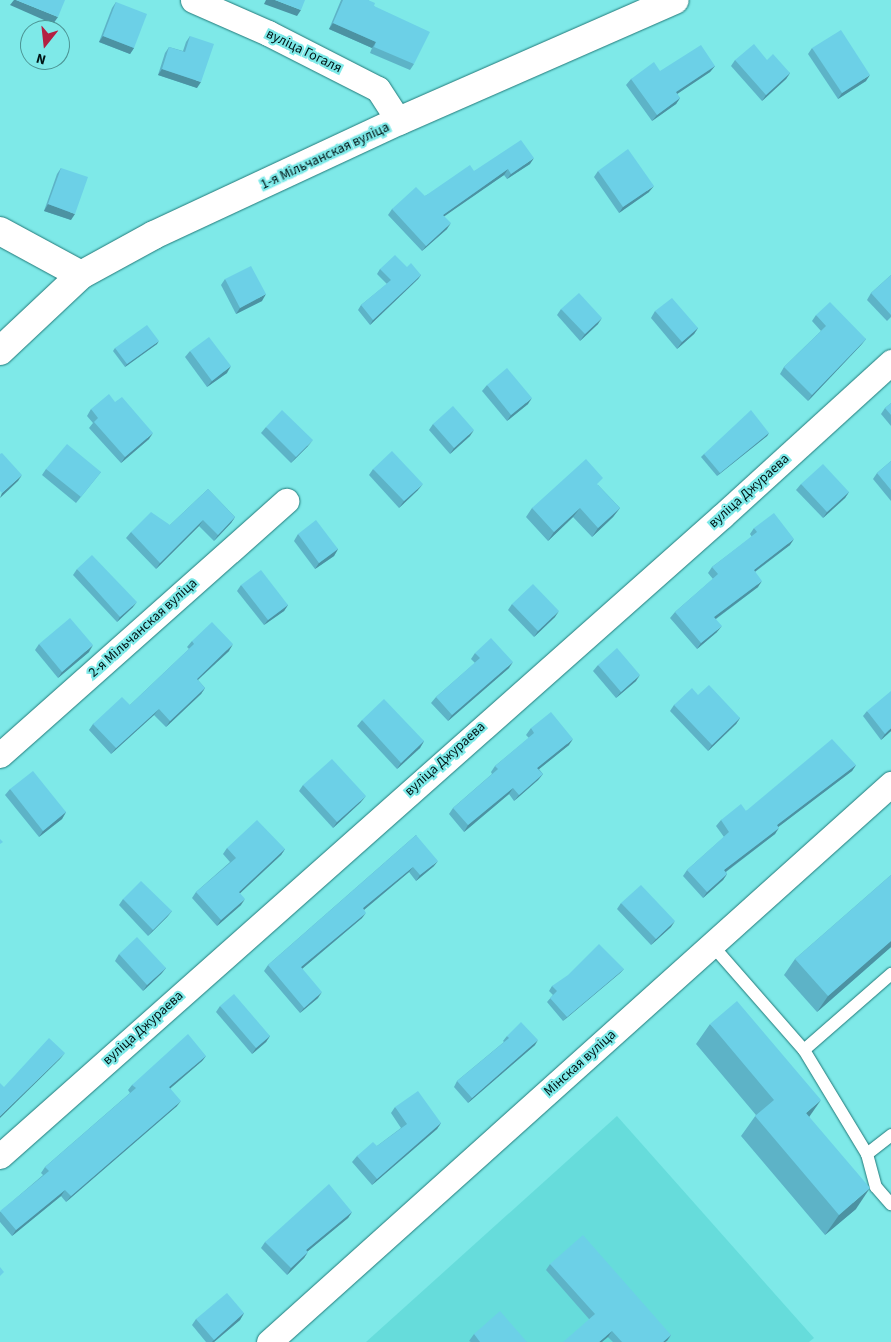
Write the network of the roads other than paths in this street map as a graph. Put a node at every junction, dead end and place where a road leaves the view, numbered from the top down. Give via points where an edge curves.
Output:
1 (193, 0) edge
2 (675, 0) edge
3 (399, 121) junction
4 (0, 231) edge
5 (81, 276) junction
6 (0, 351) edge
7 (891, 362) edge
8 (286, 501) dead end
9 (0, 755) edge
10 (891, 784) edge
11 (712, 945) junction
12 (891, 974) edge
13 (804, 1050) junction
14 (891, 1135) edge
15 (867, 1154) junction
16 (0, 1156) edge
17 (891, 1204) edge
18 (276, 1340) edge

1 - 3 street, вуліца Гогаля via 268,33 378,90
2 - 3 street, 1-я Мільчанская вуліца
3 - 5 street, 1-я Мільчанская вуліца via 154,235
4 - 5 street
5 - 6 street, 1-я Мільчанская вуліца
7 - 16 street, вуліца Джураева via 722,516
8 - 9 street, 2-я Мільчанская вуліца
10 - 11 street, Мінская вуліца
11 - 13 lane
11 - 18 street, Мінская вуліца
12 - 13 lane
13 - 15 lane
14 - 15 lane
15 - 17 lane via 876,1187

